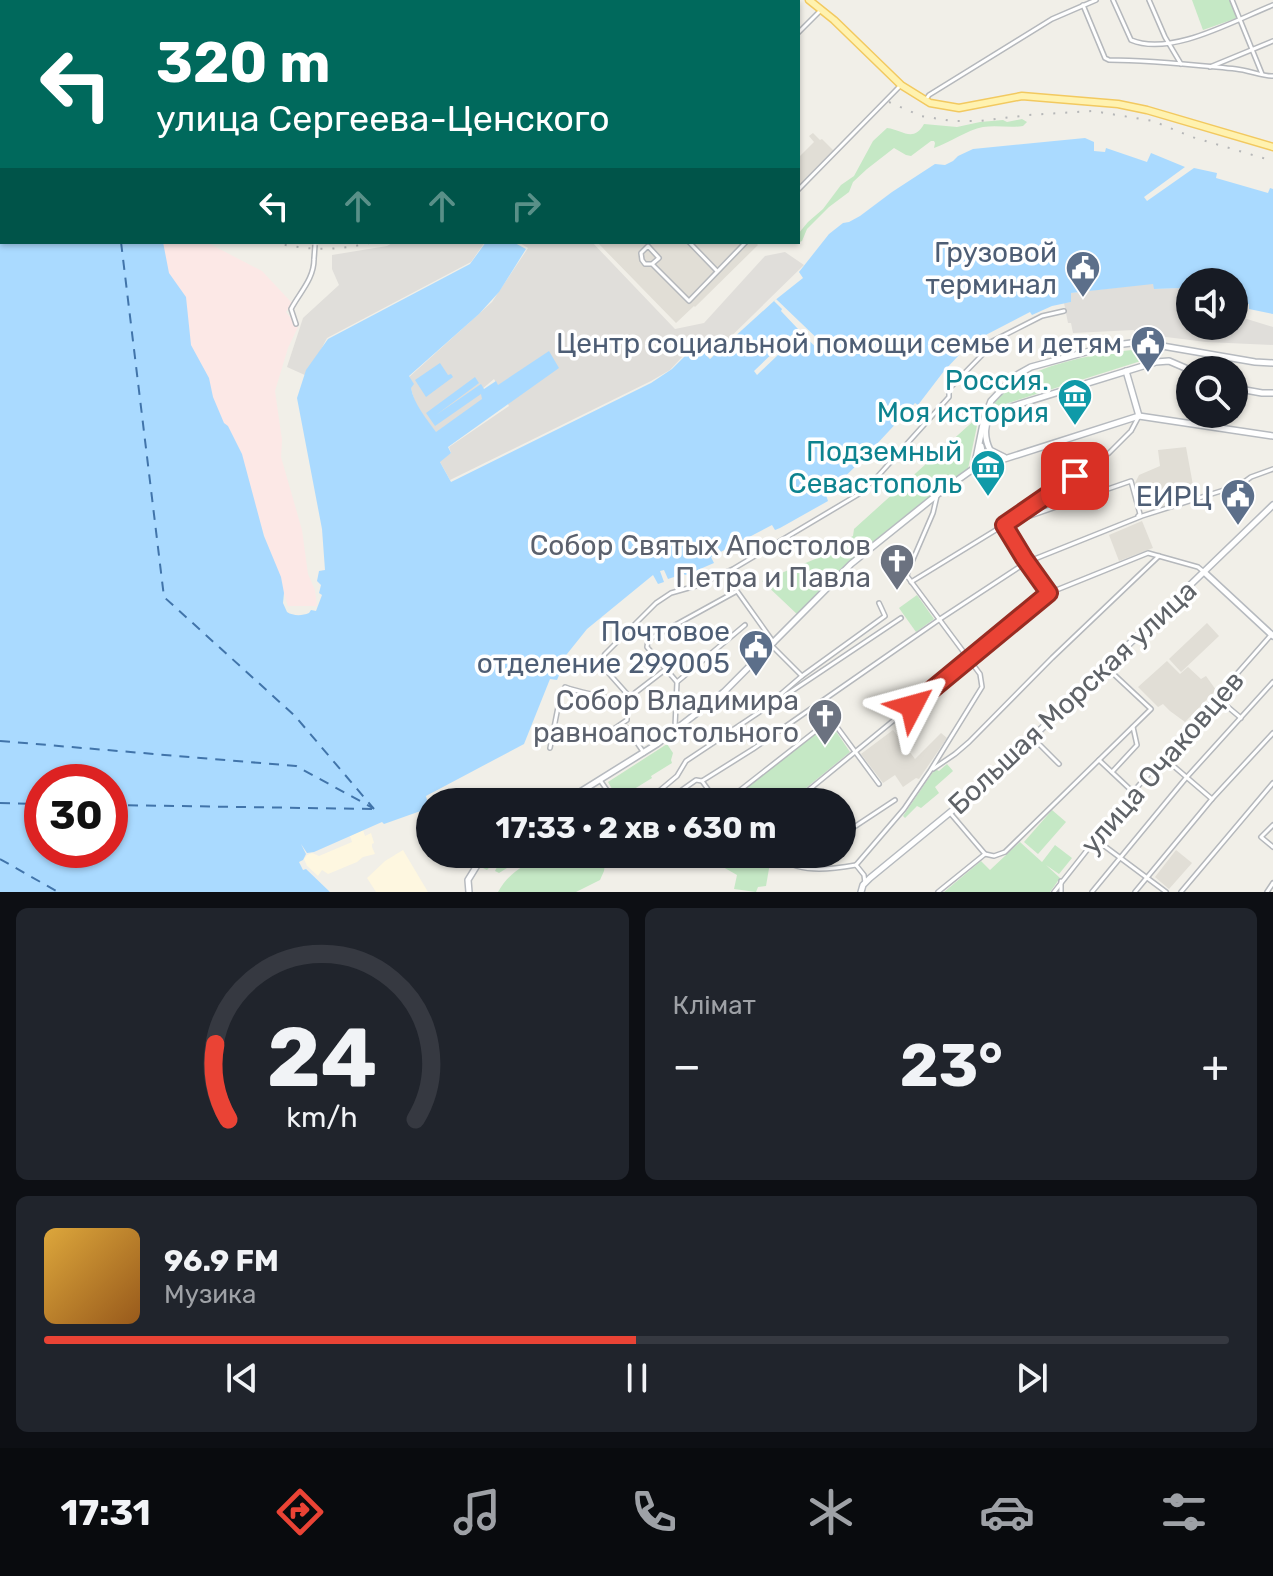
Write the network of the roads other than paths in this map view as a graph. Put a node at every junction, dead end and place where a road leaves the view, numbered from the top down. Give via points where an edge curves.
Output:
1 (809, 0) edge
2 (1074, 0) edge
3 (1096, 0) edge
4 (1113, 0) edge
5 (1149, 0) edge
6 (1232, 0) edge
7 (1083, 5) junction
8 (1273, 5) edge
9 (1078, 7) junction
10 (821, 10) junction
11 (1240, 18) junction
12 (800, 31) edge
13 (1273, 41) edge
14 (1169, 43) junction
15 (1252, 50) junction
16 (1181, 64) junction
17 (1208, 67) junction
18 (1262, 74) junction
19 (1273, 76) edge
20 (901, 85) junction
21 (926, 101) junction
22 (1273, 147) edge
23 (800, 188) edge
24 (315, 244) edge
25 (691, 244) edge
26 (744, 244) edge
27 (652, 264) junction
28 (717, 271) junction
29 (1064, 311) dead end
30 (296, 324) dead end
31 (1273, 363) edge
32 (1176, 364) edge
33 (1126, 371) junction
34 (1248, 390) edge
35 (1273, 393) edge
36 (1139, 416) junction
37 (1273, 436) edge
38 (982, 437) junction
39 (1005, 458) junction
40 (993, 462) junction
41 (973, 469) junction
42 (1273, 469) edge
43 (938, 494) junction
44 (1273, 505) edge
45 (1137, 518) junction
46 (1004, 525) junction
47 (1159, 556) junction
48 (1027, 562) junction
49 (1204, 572) junction
50 (911, 582) junction
51 (1049, 593) junction
52 (879, 603) dead end
53 (901, 618) dead end
54 (940, 619) junction
55 (745, 625) dead end
56 (1273, 635) edge
57 (853, 640) junction
58 (773, 644) junction
59 (859, 648) junction
60 (969, 659) junction
61 (1105, 666) junction
62 (666, 669) junction
63 (802, 676) junction
64 (677, 682) junction
65 (1273, 682) edge
66 (1216, 697) junction
67 (820, 703) junction
68 (823, 708) dead end
69 (761, 711) junction
70 (1241, 718) junction
71 (1133, 727) junction
72 (676, 731) junction
73 (1273, 733) edge
74 (1032, 737) junction
75 (550, 748) dead end
76 (644, 753) junction
77 (854, 753) junction
78 (1163, 757) junction
79 (1099, 760) junction
80 (1059, 764) dead end
81 (930, 771) junction
82 (1112, 772) junction
83 (1186, 778) junction
84 (600, 780) junction
85 (702, 781) junction
86 (1273, 783) edge
87 (879, 784) dead end
88 (587, 788) edge
89 (605, 788) edge
90 (663, 788) edge
91 (685, 788) edge
92 (707, 788) edge
93 (743, 788) edge
94 (811, 788) edge
95 (1133, 792) junction
96 (1212, 799) junction
97 (895, 800) dead end
98 (950, 812) junction
99 (1273, 825) edge
100 (856, 826) edge
101 (1095, 839) junction
102 (1273, 847) edge
103 (985, 854) junction
104 (1119, 857) junction
105 (856, 865) joint
106 (475, 868) edge
107 (804, 868) edge
108 (835, 868) edge
109 (1146, 877) junction
110 (1061, 881) junction
111 (1273, 883) edge
112 (863, 887) edge
113 (469, 892) edge
114 (854, 892) edge
115 (938, 892) edge
116 (1054, 892) edge
117 (1061, 892) edge
118 (1092, 892) edge
119 (1135, 892) edge
120 (1166, 892) edge
121 (1181, 892) edge
122 (1267, 892) edge

1 - 10 main road
2 - 9 street
3 - 7 street
4 - 14 street via 1131,40
5 - 14 street
6 - 11 street
7 - 9 street
7 - 16 street via 1105,58
8 - 11 street
9 - 21 street
10 - 12 street
10 - 20 main road
11 - 14 street
11 - 15 street
13 - 15 street
14 - 16 street
15 - 17 street
15 - 18 street
16 - 17 street
17 - 18 street
18 - 19 street
20 - 21 main road
20 - 23 street
21 - 22 main road via 959,108 1022,96 1118,104
24 - 30 street, bridge via 314,269 291,309
25 - 28 street
26 - 28 street
27 - 27 street via 642,260 648,246 659,258
27 - 28 street via 689,301
29 - 62 street via 1042,316 981,347 983,354 949,389 949,397 859,494 733,569 656,603 601,661 631,696
31 - 38 main road via 1146,342 1108,346 1015,376 991,401
32 - 33 main road via 1156,362
33 - 36 main road
33 - 39 main road via 990,415 986,439 990,450
34 - 35 main road
36 - 37 main road
36 - 39 main road
36 - 46 street via 1109,453
38 - 40 main road via 983,456
38 - 41 main road
39 - 40 main road
40 - 41 main road
41 - 43 main road
42 - 45 street
43 - 50 street via 907,573
43 - 58 main road via 851,564
44 - 49 main road, Большая Морская улица
45 - 46 street via 1131,481
45 - 48 street
46 - 48 street
46 - 50 street
47 - 49 street
47 - 51 street via 1148,553
47 - 81 street via 969,742
48 - 51 street
48 - 54 street
49 - 56 main road
49 - 61 main road, Большая Морская улица
50 - 54 street
51 - 60 street
52 - 57 street via 885,616
53 - 59 street
54 - 60 street
54 - 67 street
55 - 64 street
56 - 66 street, улица Очаковцев
57 - 59 street
57 - 63 street
58 - 62 street via 737,591 648,640 647,647
58 - 63 street
58 - 72 main road
59 - 69 street
60 - 77 street
60 - 81 street via 982,687
61 - 71 street via 1151,709
61 - 74 main road, Большая Морская улица
62 - 64 street
63 - 69 street
64 - 72 street
65 - 70 street
66 - 70 street
66 - 78 street, улица Очаковцев
67 - 68 street
67 - 85 street
69 - 90 street via 686,761
70 - 83 street
71 - 79 street
71 - 82 street via 1137,745
72 - 76 main road
73 - 96 street
74 - 80 street
74 - 98 main road, Большая Морская улица
75 - 76 street via 565,687 622,704 627,720 604,739 627,728
76 - 84 main road
77 - 87 street
77 - 93 street via 831,719
77 - 94 street
78 - 83 street
78 - 95 street, улица Очаковцев
79 - 82 street
79 - 103 street via 1005,852
81 - 105 street
82 - 95 street
83 - 96 street
83 - 104 street
84 - 88 main road
84 - 89 street
85 - 91 street
85 - 92 street
86 - 121 street
95 - 101 street, улица Очаковцев
96 - 109 street
97 - 100 street
98 - 103 street
98 - 112 main road, Большая Морская улица
99 - 102 street via 1261,837
101 - 104 street
101 - 110 street, улица Очаковцев
103 - 115 street
104 - 109 street
104 - 118 street
105 - 112 street via 864,875
106 - 113 main road via 468,880
107 - 108 street
109 - 119 street
109 - 120 street
110 - 116 street, улица Очаковцев
110 - 117 street
111 - 122 street
112 - 114 street

